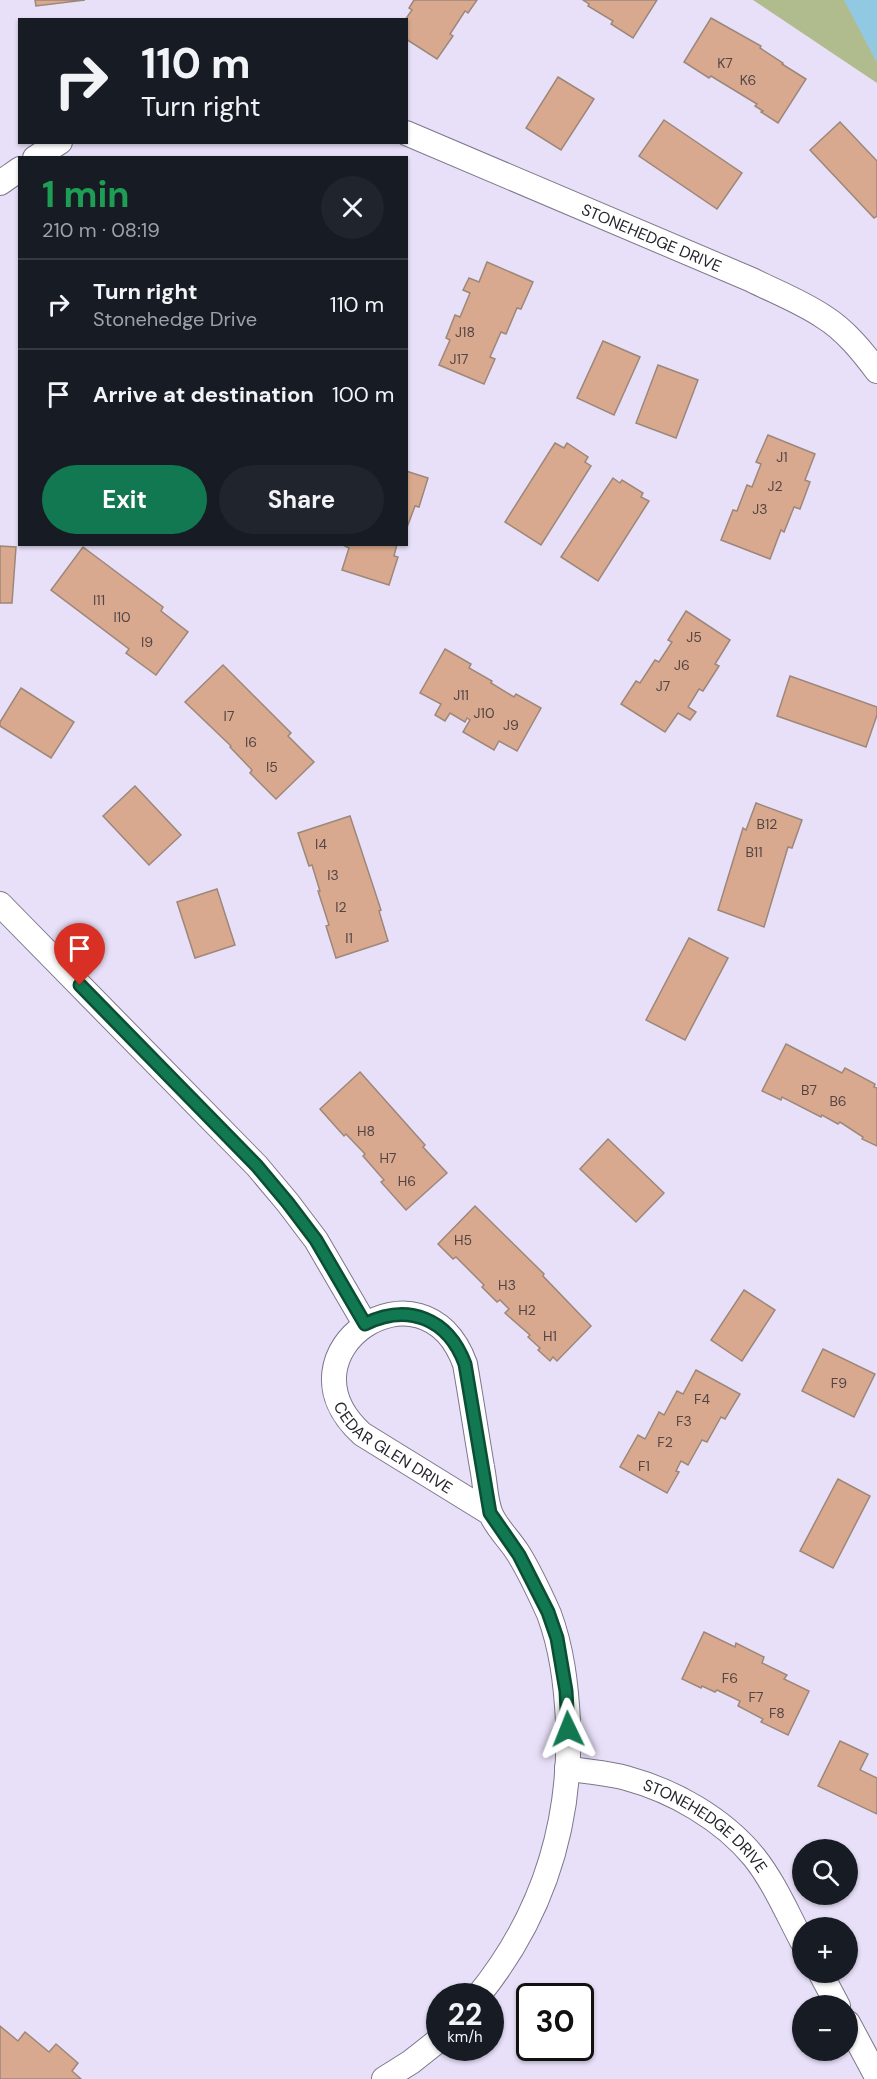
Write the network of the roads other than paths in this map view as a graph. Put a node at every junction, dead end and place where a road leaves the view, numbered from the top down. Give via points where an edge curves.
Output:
1 (408, 134) edge
2 (57, 144) edge
3 (38, 156) edge
4 (18, 170) edge
5 (0, 183) edge
6 (877, 371) edge
7 (0, 904) edge
8 (365, 1324) junction
9 (490, 1513) junction
10 (567, 1768) junction
11 (792, 1922) edge
12 (487, 1983) edge
13 (858, 2042) edge
14 (426, 2050) edge
15 (877, 2077) edge
16 (384, 2079) edge

1 - 6 street, STONEHEDGE DRIVE via 791,299 825,317
2 - 3 street
4 - 5 street
7 - 8 street via 257,1166 316,1240
8 - 9 street, CEDAR GLEN DRIVE via 390,1314 411,1315 443,1329 460,1351
8 - 9 street, CEDAR GLEN DRIVE via 353,1333 338,1357 334,1386 343,1413 362,1434
9 - 10 street, CEDAR GLEN DRIVE via 519,1555 557,1638 566,1691
10 - 11 street, STONEHEDGE DRIVE via 644,1784 707,1815 754,1857
10 - 12 street, CEDAR GLEN DRIVE via 550,1868 513,1947
13 - 15 street
14 - 16 street

